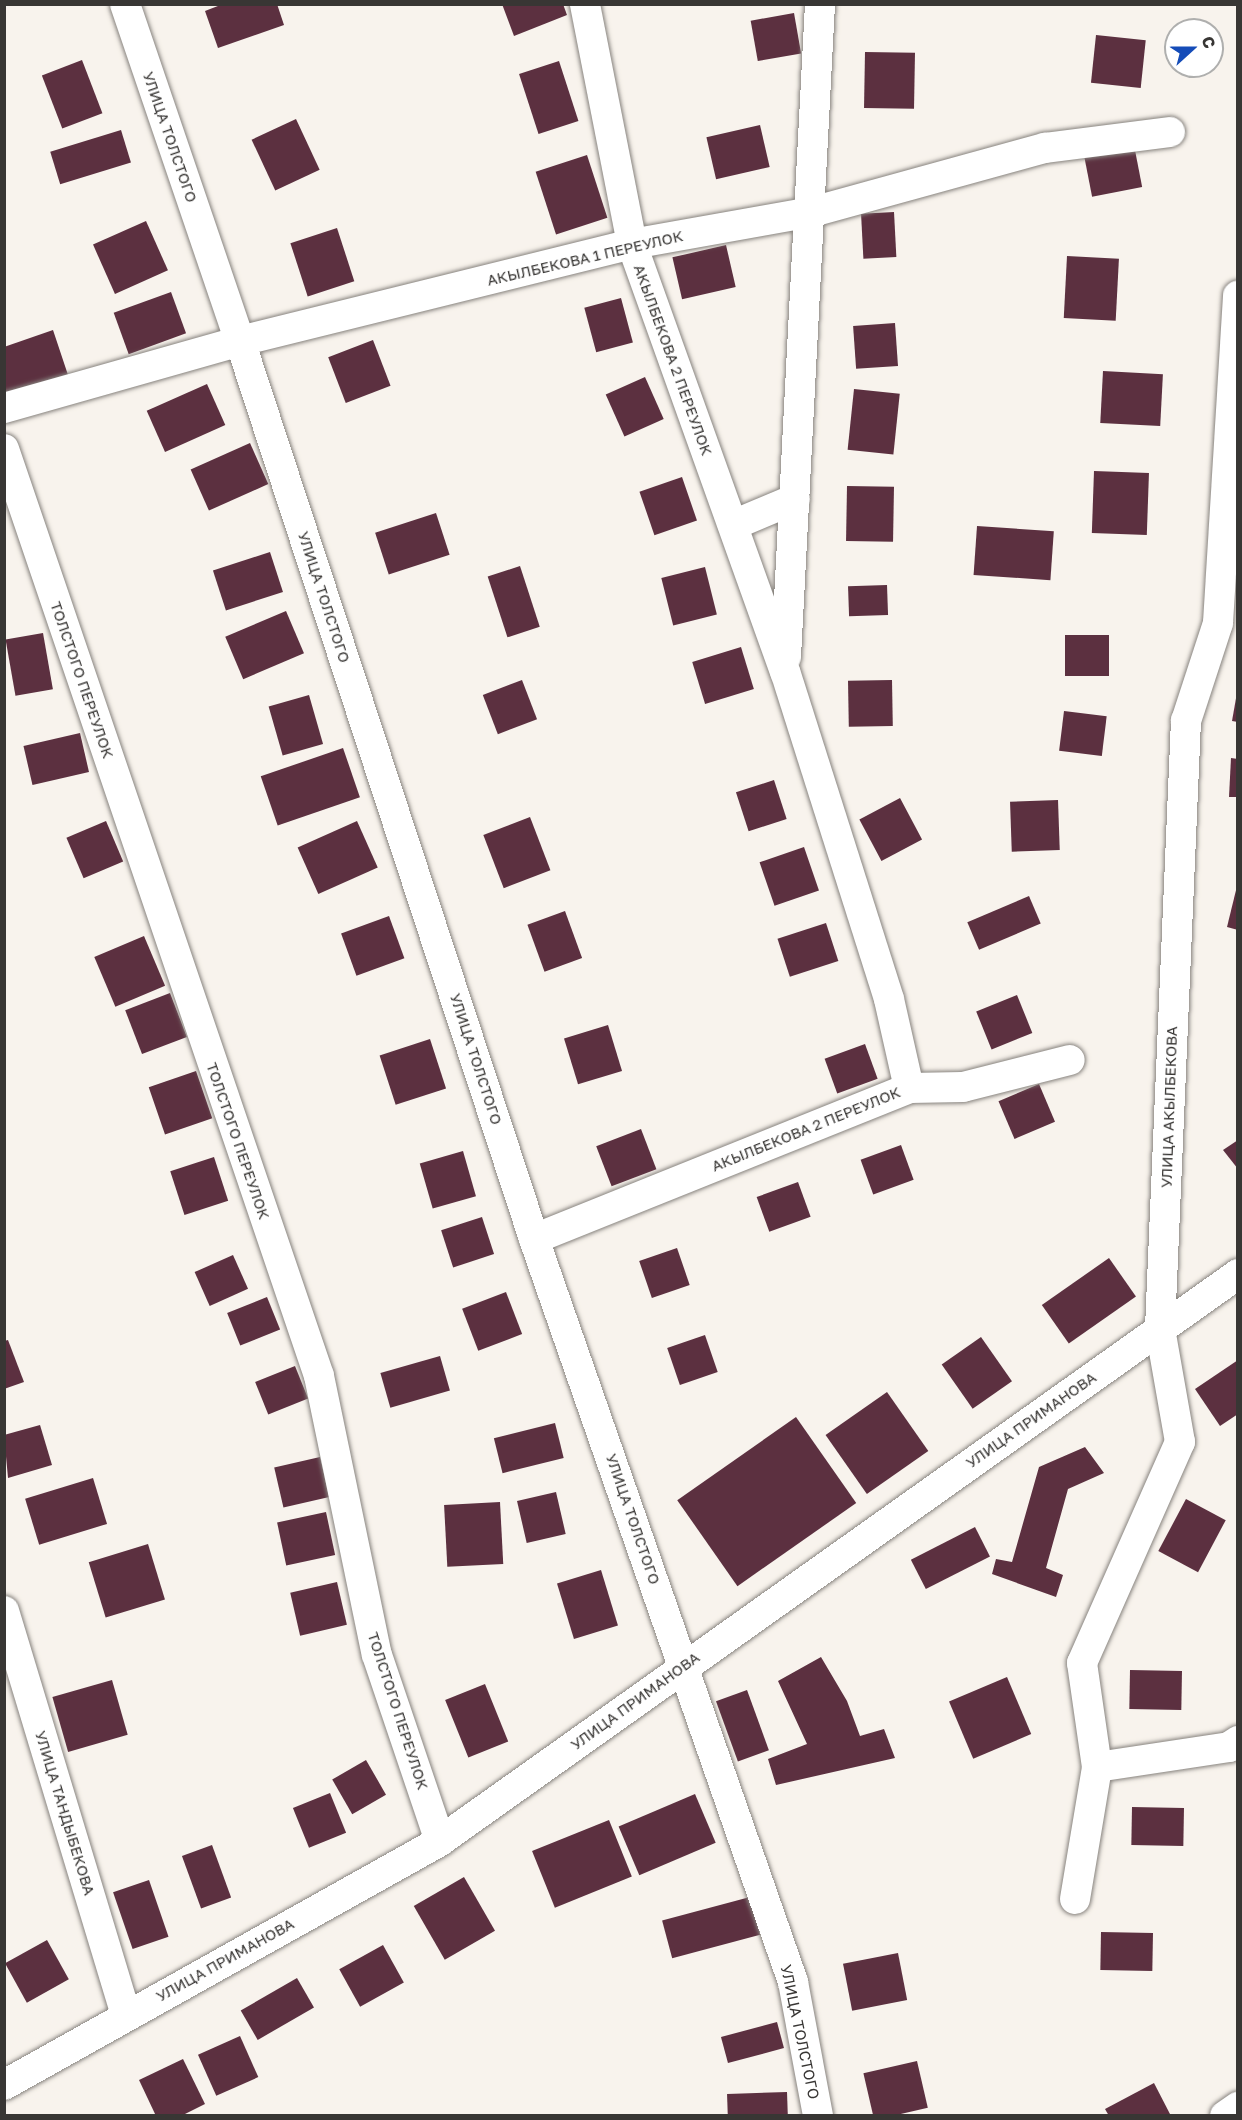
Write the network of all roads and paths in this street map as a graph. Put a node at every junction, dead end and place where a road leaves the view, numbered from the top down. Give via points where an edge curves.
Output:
1 (125, 4) edge
2 (585, 4) edge
3 (820, 4) edge
4 (1170, 132) dead end
5 (812, 213) junction
6 (632, 244) junction
7 (1238, 296) edge
8 (240, 341) junction
9 (4, 408) edge
10 (4, 449) edge
11 (795, 499) junction
12 (733, 525) junction
13 (1228, 624) edge
14 (785, 672) junction
15 (1070, 1060) dead end
16 (909, 1088) junction
17 (534, 1239) junction
18 (1238, 1274) edge
19 (1160, 1328) junction
20 (4, 1611) edge
21 (685, 1665) junction
22 (1238, 1741) edge
23 (1097, 1767) junction
24 (440, 1841) junction
25 (1075, 1899) dead end
26 (126, 2015) junction
27 (4, 2085) edge
28 (1238, 2107) edge
29 (818, 2115) edge
30 (1225, 2115) edge

1 - 8 street, УЛИЦА ТОЛСТОГО
2 - 6 street, АКЫЛБЕКОВА 2 ПЕРЕУЛОК
3 - 5 street, АКЫЛБЕКОВА 2 ПЕРЕУЛОК
4 - 5 street, АКЫЛБЕКОВА 1 ПЕРЕУЛОК via 1045,148
5 - 6 street, АКЫЛБЕКОВА 1 ПЕРЕУЛОК
5 - 11 street, АКЫЛБЕКОВА 2 ПЕРЕУЛОК
6 - 8 street, АКЫЛБЕКОВА 1 ПЕРЕУЛОК
6 - 12 street, АКЫЛБЕКОВА 2 ПЕРЕУЛОК
7 - 13 street, УЛИЦА АКЫЛБЕКОВА
8 - 9 street, АКЫЛБЕКОВА 1 ПЕРЕУЛОК
8 - 17 street, УЛИЦА ТОЛСТОГО
10 - 24 street, ТОЛСТОГО ПЕРЕУЛОК via 319,1376 377,1655
11 - 12 street
11 - 14 street, АКЫЛБЕКОВА 2 ПЕРЕУЛОК
12 - 14 street, АКЫЛБЕКОВА 2 ПЕРЕУЛОК
13 - 19 street, УЛИЦА АКЫЛБЕКОВА via 1186,721
14 - 16 street, АКЫЛБЕКОВА 2 ПЕРЕУЛОК via 889,999
15 - 16 street via 963,1087
16 - 17 street, АКЫЛБЕКОВА 2 ПЕРЕУЛОК
17 - 21 street, УЛИЦА ТОЛСТОГО
18 - 19 street, УЛИЦА ПРИМАНОВА
19 - 21 street, УЛИЦА ПРИМАНОВА
19 - 23 street, УЛИЦА АКЫЛБЕКОВА via 1180,1442 1082,1663
20 - 26 street, УЛИЦА ТАНДЫБЕКОВА
21 - 24 street, УЛИЦА ПРИМАНОВА
21 - 29 street, УЛИЦА ТОЛСТОГО via 793,1982
22 - 23 street via 1229,1747
23 - 25 street, УЛИЦА АКЫЛБЕКОВА
24 - 26 street, УЛИЦА ПРИМАНОВА
26 - 27 street, УЛИЦА ПРИМАНОВА
28 - 30 street

